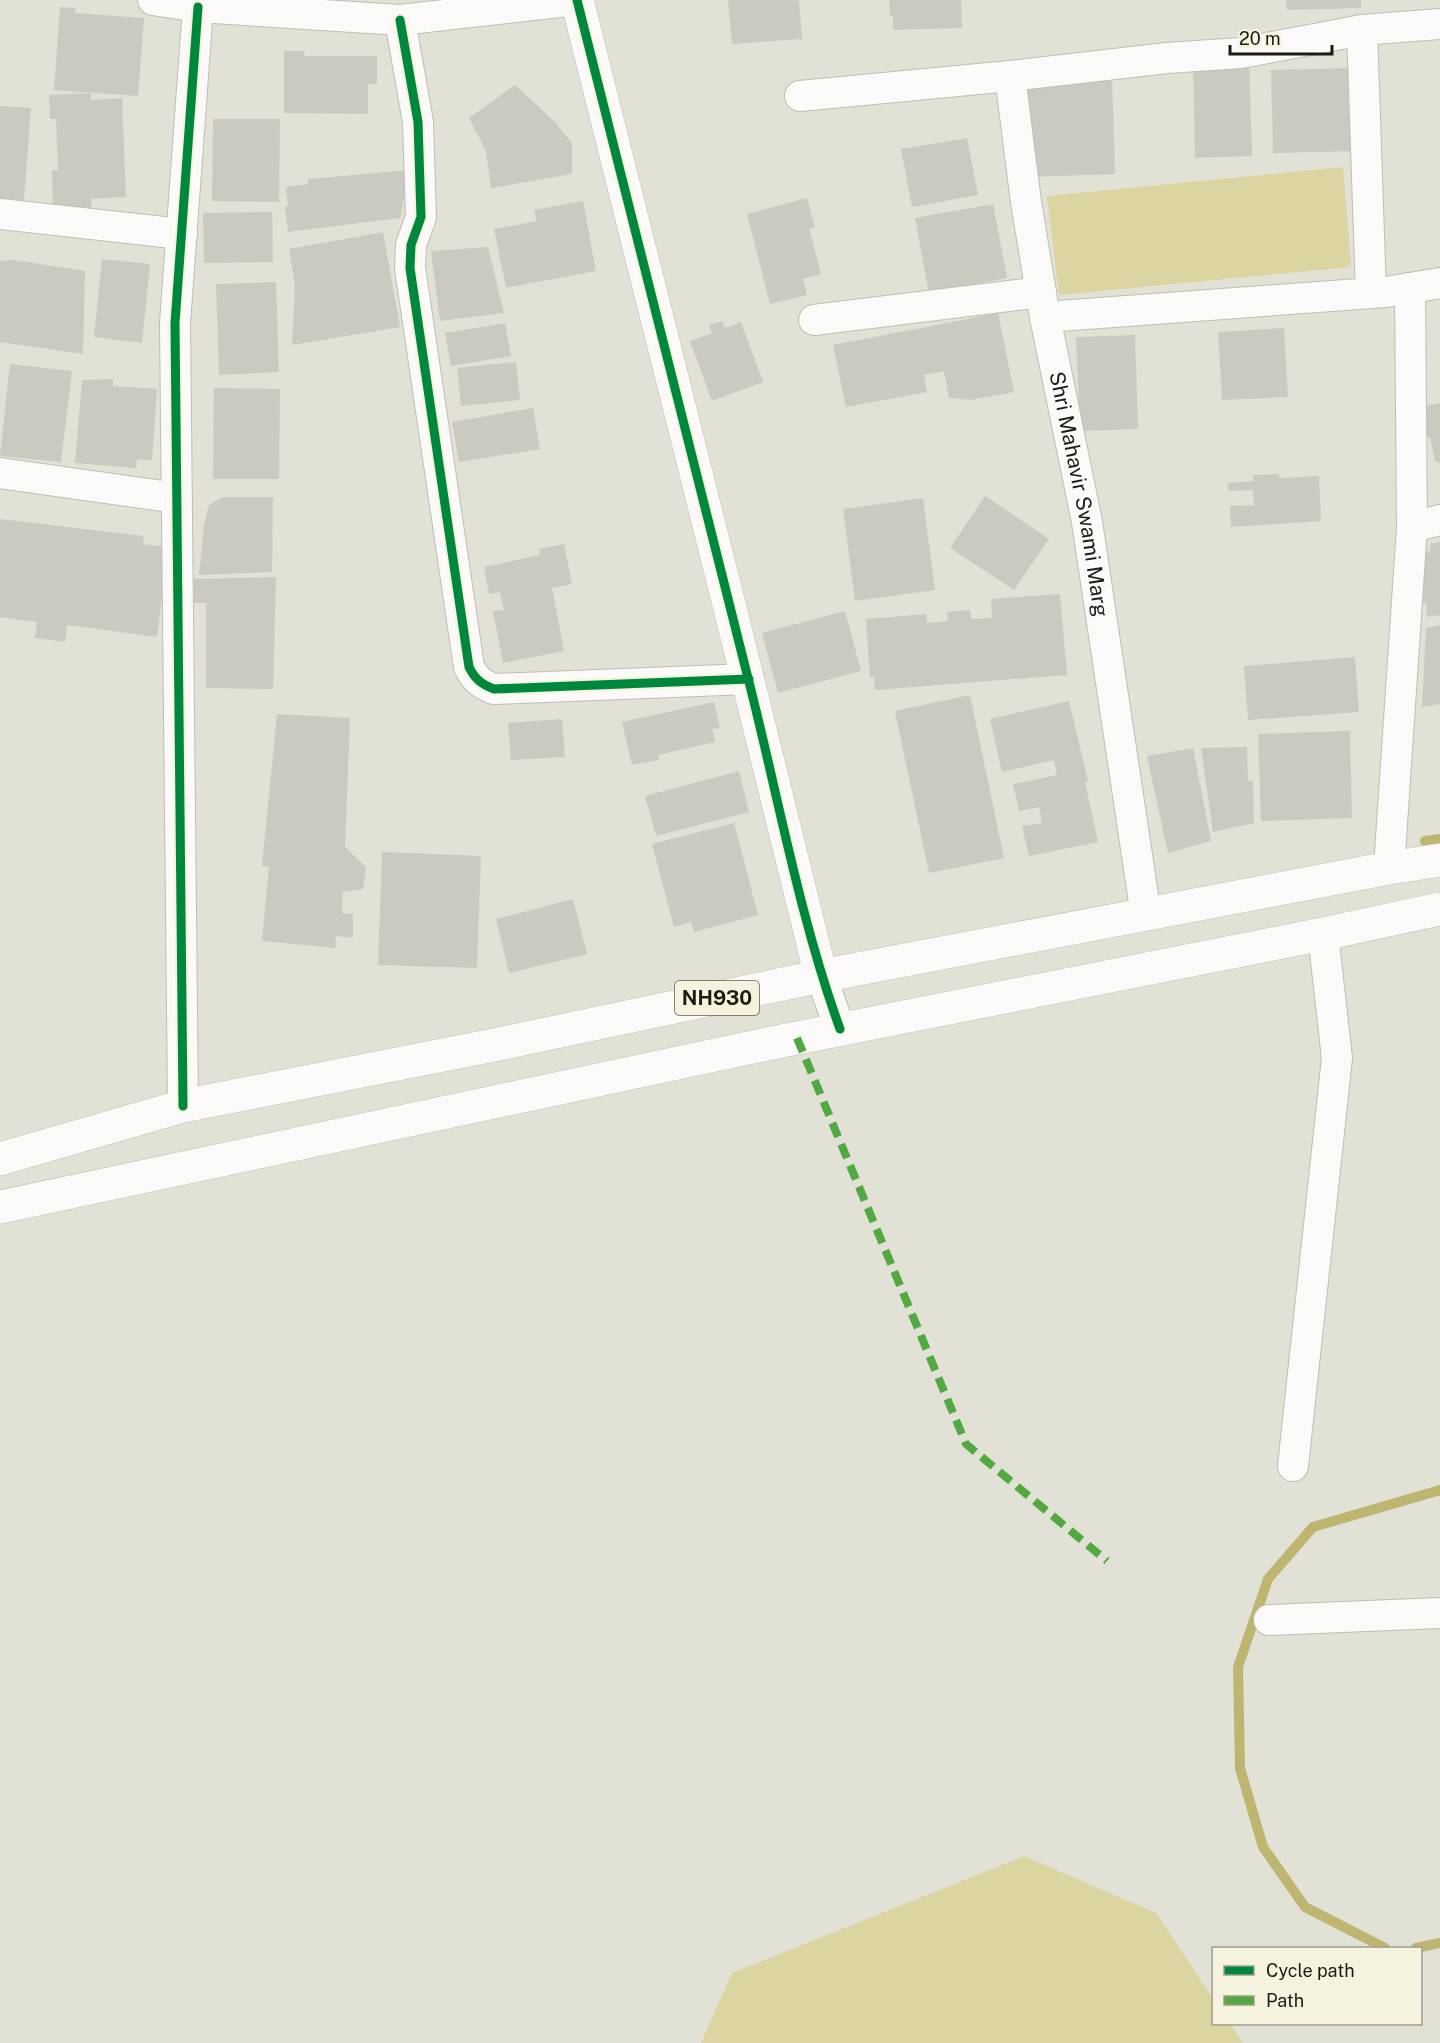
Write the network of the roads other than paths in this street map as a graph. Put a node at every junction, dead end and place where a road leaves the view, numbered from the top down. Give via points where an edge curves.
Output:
1 (153, 0) edge
2 (577, 0) edge
3 (198, 7) junction
4 (400, 20) junction
5 (1440, 24) edge
6 (1362, 30) junction
7 (1010, 76) junction
8 (800, 96) dead end
9 (0, 214) edge
10 (182, 234) junction
11 (1440, 283) edge
12 (1410, 288) junction
13 (1371, 293) junction
14 (1043, 304) junction
15 (814, 320) dead end
16 (0, 473) edge
17 (177, 498) junction
18 (1426, 524) edge
19 (749, 679) junction
20 (1440, 860) edge
21 (1389, 868) junction
22 (1440, 909) edge
23 (1146, 915) junction
24 (1323, 934) junction
25 (821, 976) junction
26 (840, 1029) junction
27 (183, 1106) junction
28 (0, 1159) edge
29 (0, 1207) edge
30 (1293, 1466) dead end
31 (1440, 1613) edge
32 (1269, 1620) dead end

1 - 3 street
2 - 4 street
2 - 19 main road
3 - 4 street
3 - 10 street
4 - 19 street via 418,122 421,217 411,245 410,268 469,667 475,678 494,689
5 - 6 street
6 - 7 street via 1241,53
6 - 13 street
7 - 8 street
7 - 14 street, Shri Mahavir Swami Marg
9 - 10 street
10 - 17 street via 175,323
11 - 12 street
12 - 13 street
12 - 18 street
13 - 14 street
14 - 15 street
14 - 23 street, Shri Mahavir Swami Marg via 1087,522
16 - 17 street
17 - 27 street
18 - 21 street
19 - 25 main road
20 - 21 main road, NH930
21 - 23 main road, NH930
22 - 24 main road, NH930
23 - 25 main road, NH930
24 - 26 main road, NH930
24 - 30 street via 1337,1058
25 - 26 street
25 - 27 main road, NH930
26 - 29 main road, NH930
27 - 28 main road, NH930
31 - 32 street

